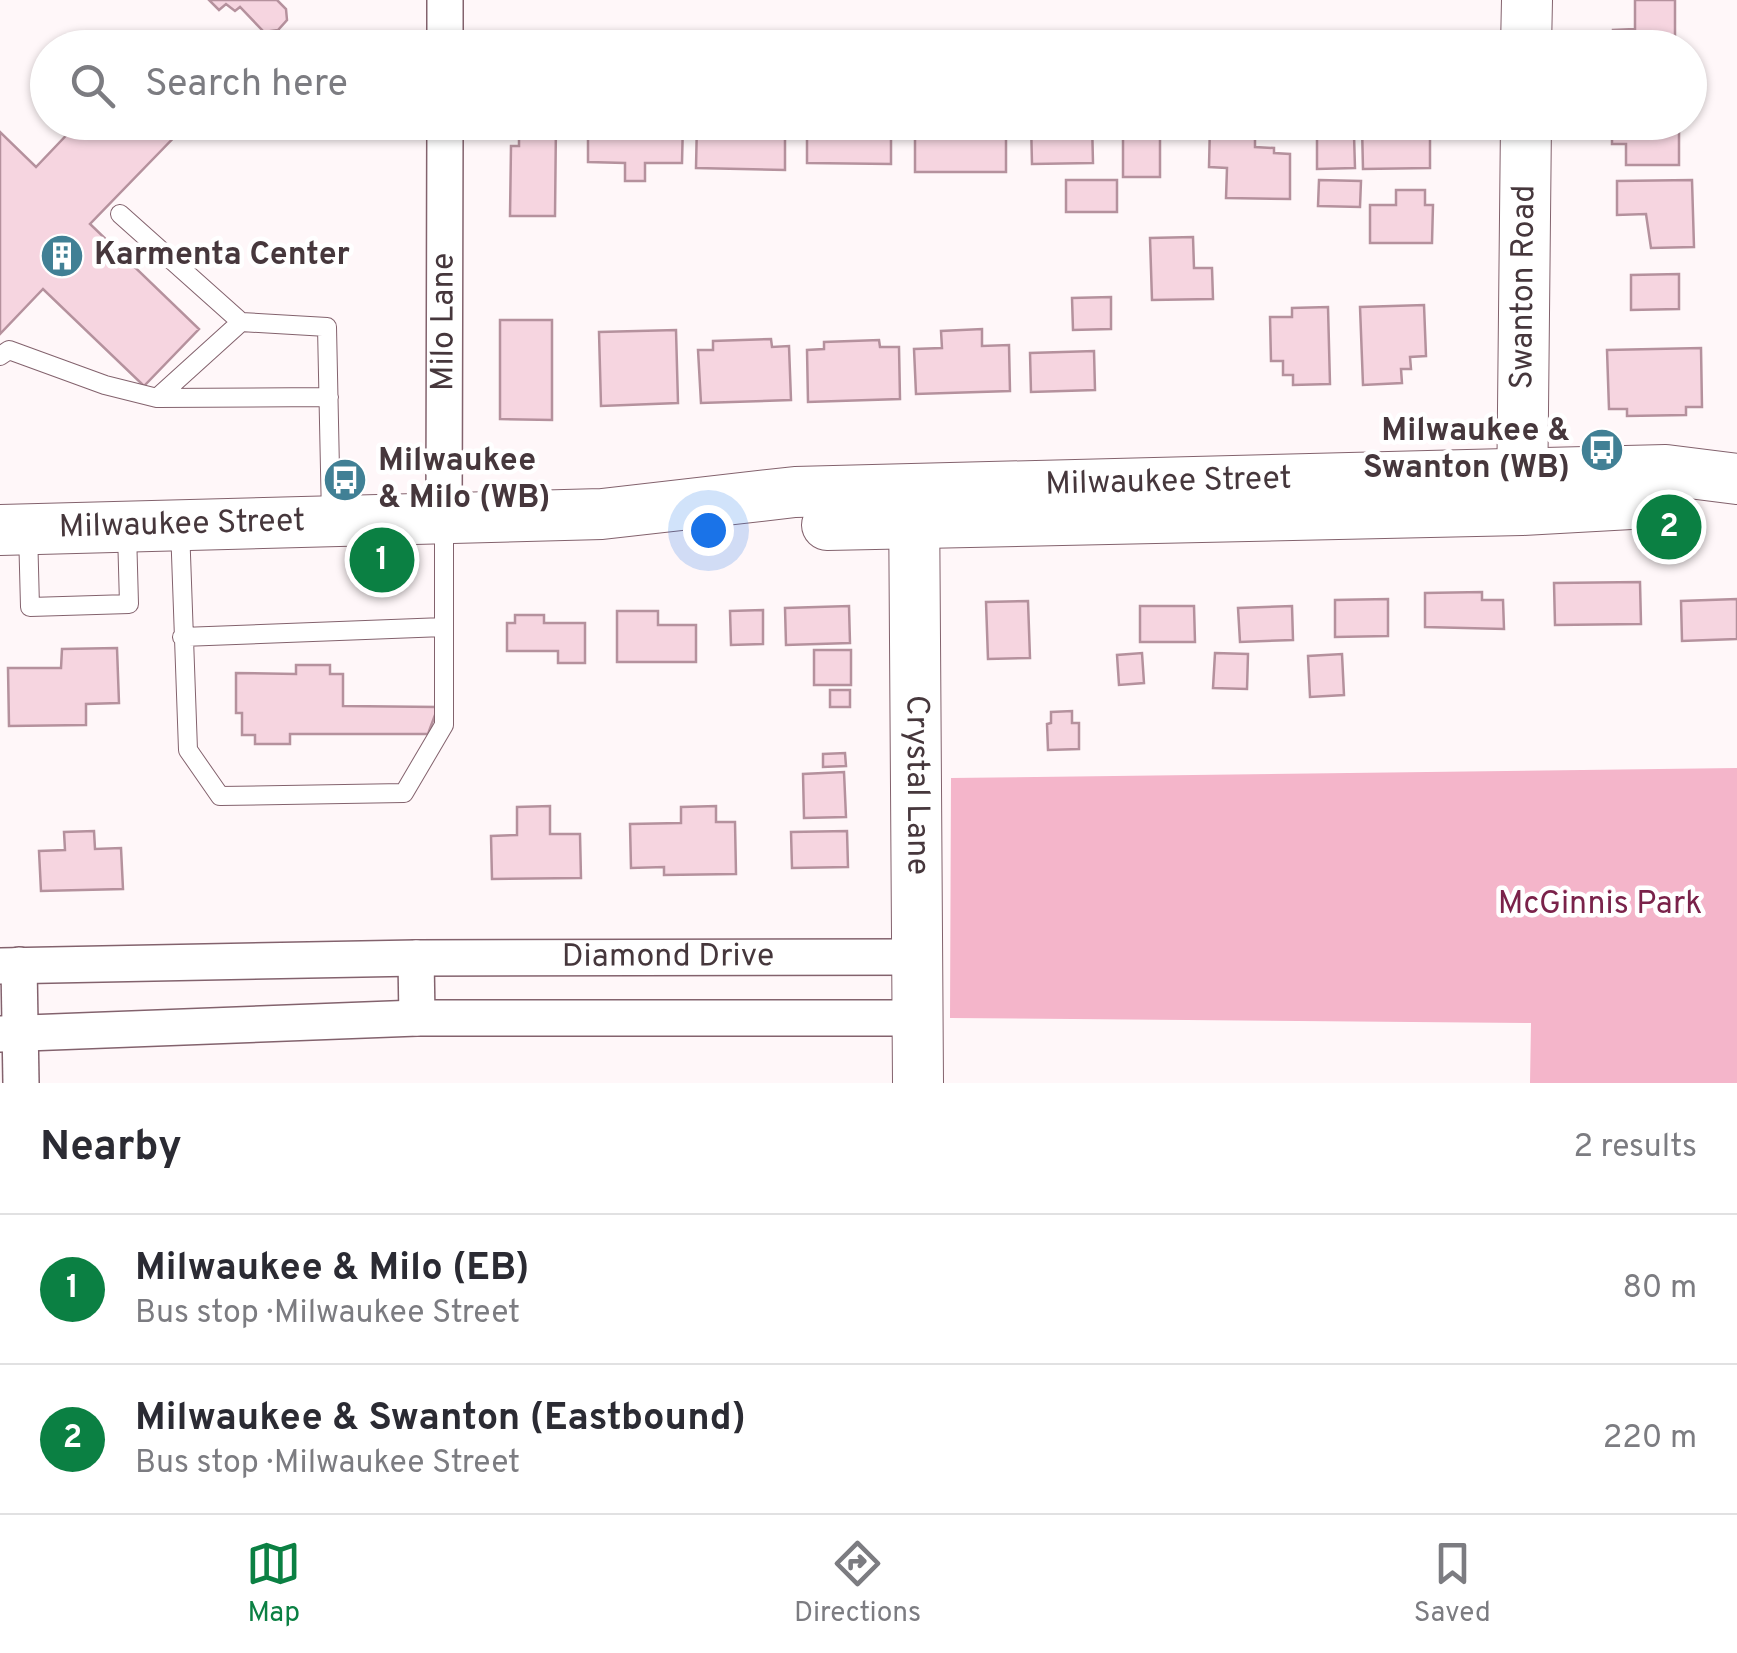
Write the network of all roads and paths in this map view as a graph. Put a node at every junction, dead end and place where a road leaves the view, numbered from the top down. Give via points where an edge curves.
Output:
1 (445, 0) edge
2 (1527, 0) edge
3 (445, 30) edge
4 (1526, 30) edge
5 (445, 140) edge
6 (1526, 140) edge
7 (120, 214) dead end
8 (241, 322) junction
9 (0, 356) edge
10 (328, 397) junction
11 (157, 398) junction
12 (1737, 479) edge
13 (1737, 490) edge
14 (1522, 492) junction
15 (914, 506) junction
16 (444, 520) junction
17 (331, 522) junction
18 (180, 526) junction
19 (127, 527) junction
20 (14, 530) edge
21 (444, 627) junction
22 (182, 637) junction
23 (918, 957) junction
24 (416, 958) junction
25 (10, 966) edge
26 (417, 1018) junction
27 (918, 1018) junction
28 (11, 1033) edge
29 (22, 1083) edge
30 (918, 1083) edge

1 - 3 street
2 - 4 street
5 - 16 street, Milo Lane
6 - 14 street, Swanton Road
7 - 8 lane
8 - 10 lane via 327,327
8 - 11 lane
9 - 11 lane via 9,350
10 - 11 lane
10 - 17 lane
12 - 14 street, Milwaukee Street via 1666,470
13 - 14 street, Milwaukee Street via 1667,502
14 - 15 street, Milwaukee Street
15 - 16 street, Milwaukee Street via 795,492 602,514
15 - 23 street, Crystal Lane
16 - 17 street, Milwaukee Street
16 - 21 lane
17 - 18 street, Milwaukee Street
18 - 19 street, Milwaukee Street
18 - 22 lane
19 - 20 street, Milwaukee Street
19 - 20 lane via 129,604 30,608
21 - 22 lane
21 - 22 lane via 444,725 404,793 220,796 188,750
23 - 24 street, Diamond Drive
23 - 27 street, Crystal Lane
24 - 25 street, Diamond Drive
24 - 26 street
25 - 28 street
26 - 27 street, Diamond Drive
26 - 28 street, Diamond Drive
27 - 30 street, Crystal Lane
28 - 29 street

